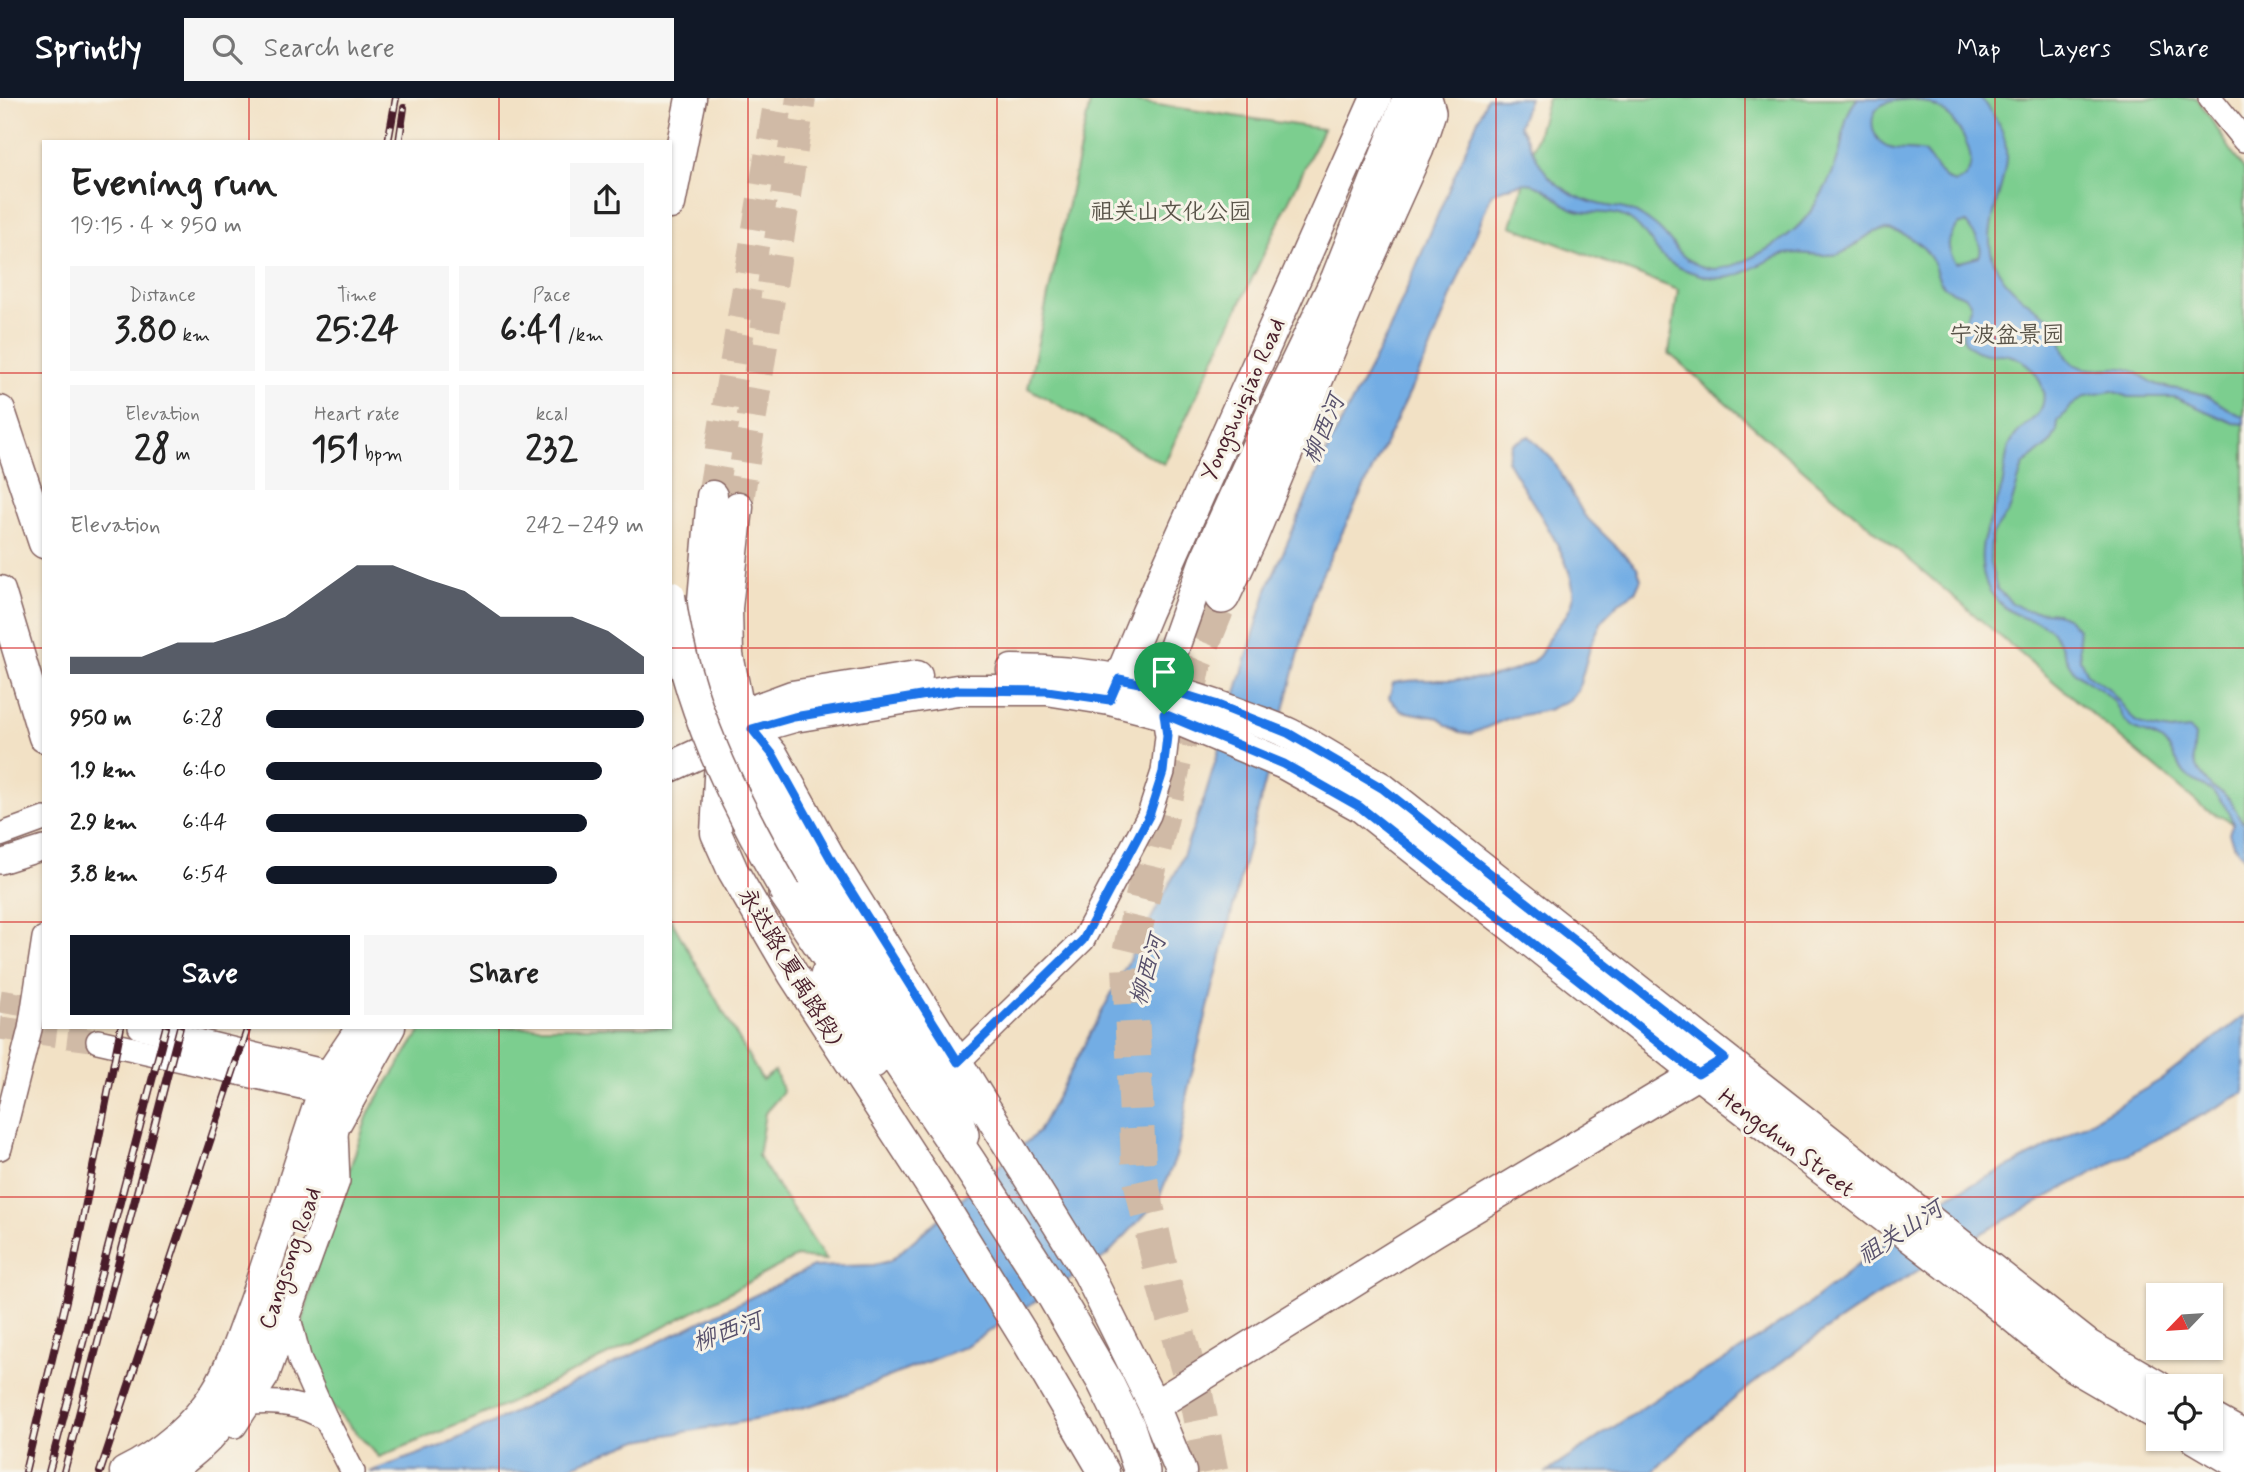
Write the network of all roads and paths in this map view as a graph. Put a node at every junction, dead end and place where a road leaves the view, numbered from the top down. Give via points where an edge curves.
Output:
1 (691, 98) edge
2 (1376, 98) edge
3 (1408, 98) edge
4 (1424, 98) edge
5 (2210, 98) edge
6 (2244, 140) edge
7 (672, 194) edge
8 (0, 411) edge
9 (725, 502) tunnel mouth
10 (42, 537) edge
11 (0, 591) edge
12 (1222, 596) tunnel mouth
13 (672, 605) edge
14 (1114, 689) junction
15 (1162, 700) junction
16 (1211, 717) junction
17 (737, 726) junction
18 (42, 730) edge
19 (672, 743) edge
20 (672, 766) edge
21 (42, 820) edge
22 (0, 835) edge
23 (42, 849) edge
24 (0, 862) edge
25 (786, 892) joint
26 (42, 951) edge
27 (148, 1029) edge
28 (350, 1029) edge
29 (361, 1029) edge
30 (389, 1029) edge
31 (98, 1041) tunnel mouth
32 (1724, 1058) junction
33 (958, 1062) junction
34 (1698, 1074) junction
35 (332, 1075) junction
36 (335, 1125) junction
37 (0, 1148) edge
38 (1852, 1175) junction
39 (948, 1176) junction
40 (1996, 1288) junction
41 (289, 1318) junction
42 (1037, 1318) junction
43 (2146, 1379) edge
44 (251, 1403) junction
45 (1154, 1406) junction
46 (2146, 1409) edge
47 (326, 1419) junction
48 (2223, 1424) edge
49 (2244, 1436) edge
50 (2217, 1451) edge
51 (2244, 1467) edge
52 (125, 1472) edge
53 (167, 1472) edge
54 (188, 1472) edge
55 (353, 1472) edge
56 (1104, 1472) edge
57 (1111, 1472) edge
58 (1142, 1472) edge
59 (1181, 1472) edge

1 - 7 main road
2 - 14 main road, Yongshuiqiao Road
3 - 15 main road, Yongshuiqiao Road via 1336,279 1204,563
4 - 12 highway via 1428,112 1416,148
5 - 6 street
8 - 10 main road
9 - 17 main road via 703,600 705,662
11 - 18 main road
13 - 25 main road, bridge via 705,733
14 - 15 main road
14 - 17 main road via 957,690
15 - 16 main road
15 - 33 street via 1167,736 1163,772 1149,816 1083,940
16 - 32 main road, Hengchun Street via 1288,733 1382,788
16 - 34 main road, Hengchun Street via 1360,807
17 - 19 main road
17 - 20 main road
17 - 33 main road via 773,755 832,861
17 - 39 highway via 813,876 948,1087
17 - 39 main road, 永达路(夏禹路段) via 716,834 733,871 793,974
21 - 22 street
23 - 24 street
25 - 39 highway
26 - 37 street via 30,1029
27 - 35 street
28 - 35 main road
29 - 35 main road, Cangsong Road
30 - 36 main road, Cangsong Road
31 - 35 street
32 - 34 main road
32 - 38 main road, Hengchun Street
33 - 45 main road via 1088,1273
34 - 38 main road, Hengchun Street
34 - 45 main road
35 - 52 main road, Cangsong Road via 282,1224 216,1392 181,1434
36 - 41 street via 338,1181
36 - 53 main road, Cangsong Road via 249,1374 211,1435
38 - 40 main road, Hengchun Street
39 - 42 highway
39 - 42 main road, 永达路(夏禹路段)
40 - 43 main road, Hengchun Street
40 - 46 main road, Hengchun Street via 2074,1367
41 - 44 street via 267,1377
41 - 47 street via 300,1361
42 - 56 main road
42 - 57 main road
42 - 58 highway via 1105,1382
44 - 47 street via 278,1401
44 - 54 street
45 - 59 main road
47 - 55 street
48 - 49 main road
50 - 51 main road

